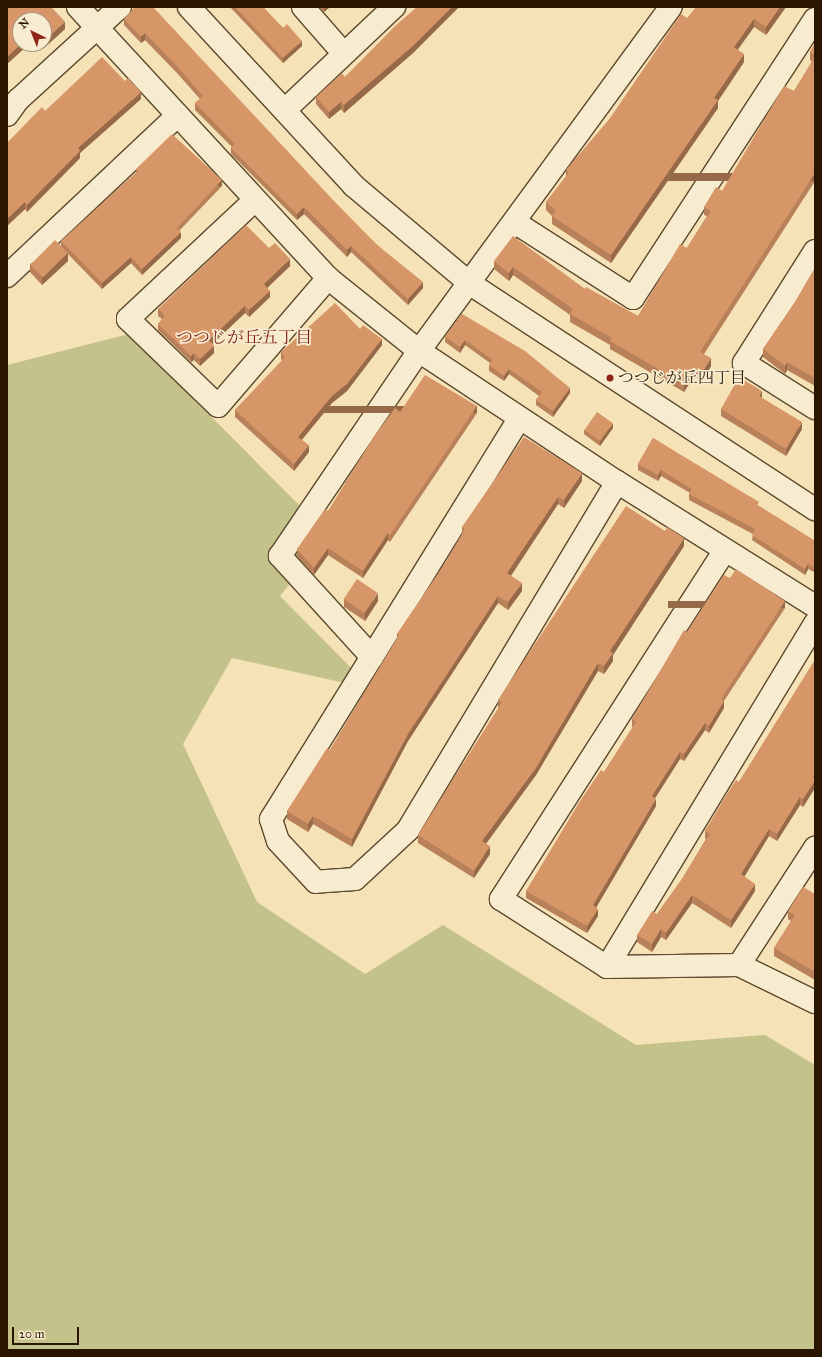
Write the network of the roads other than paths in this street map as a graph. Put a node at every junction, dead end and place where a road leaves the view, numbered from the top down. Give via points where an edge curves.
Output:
1 (78, 7) edge
2 (120, 7) edge
3 (189, 7) edge
4 (303, 7) edge
5 (394, 7) edge
6 (671, 7) edge
7 (815, 19) edge
8 (97, 28) junction
9 (344, 54) junction
10 (11, 101) edge
11 (286, 109) junction
12 (177, 116) junction
13 (255, 200) junction
14 (516, 223) junction
15 (815, 251) edge
16 (7, 276) edge
17 (328, 278) junction
18 (469, 283) junction
19 (419, 351) junction
20 (815, 408) edge
21 (520, 419) junction
22 (617, 482) junction
23 (815, 509) edge
24 (725, 550) junction
25 (815, 606) edge
26 (815, 623) edge
27 (372, 657) junction
28 (815, 848) edge
29 (739, 965) junction
30 (607, 967) junction
31 (815, 1002) edge

1 - 8 street
2 - 8 street
3 - 11 street
4 - 9 street
5 - 9 street
6 - 14 street
7 - 14 street via 633,298
8 - 10 street
8 - 12 street
9 - 11 street
11 - 18 street via 354,186
12 - 13 street
12 - 16 street
13 - 17 street
13 - 17 street via 128,319 218,406
14 - 18 street
15 - 20 street via 744,363
17 - 19 street
18 - 19 street
18 - 23 street
19 - 21 street
19 - 27 street via 280,556
21 - 22 street
21 - 27 street
22 - 24 street
22 - 27 street via 408,830 355,879 316,882 278,841 271,819
24 - 25 street
24 - 30 street via 501,899
26 - 30 street
28 - 29 street
29 - 30 street
29 - 31 street

